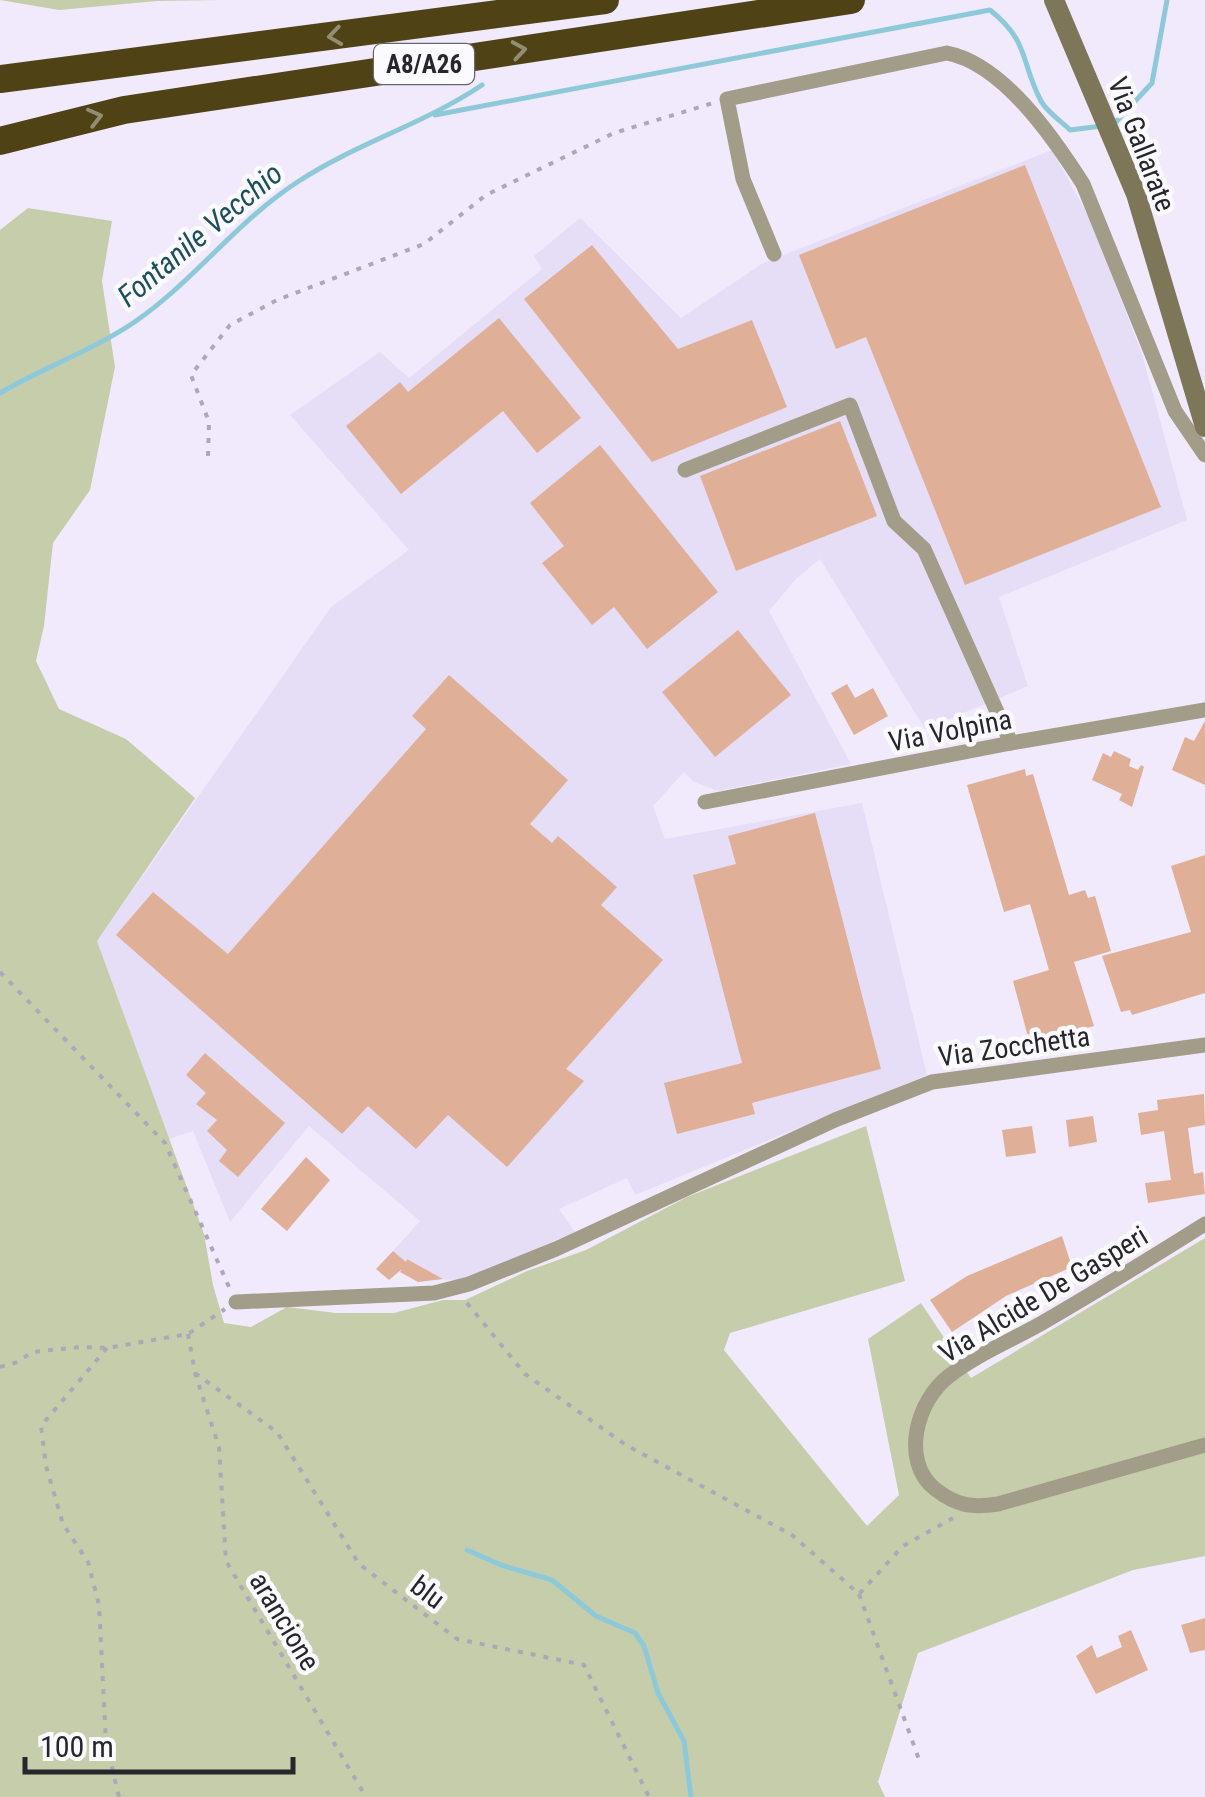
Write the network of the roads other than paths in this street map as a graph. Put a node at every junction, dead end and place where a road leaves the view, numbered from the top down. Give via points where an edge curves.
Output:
1 (605, 0) edge
2 (851, 0) edge
3 (1054, 0) edge
4 (0, 79) edge
5 (0, 141) edge
6 (774, 254) dead end
7 (1197, 372) edge
8 (1205, 426) edge
9 (1205, 455) edge
10 (685, 470) dead end
11 (1205, 710) edge
12 (1011, 744) junction
13 (706, 802) dead end
14 (1205, 1045) edge
15 (1205, 1224) edge
16 (236, 1302) road end
17 (1205, 1445) edge

1 -> 4 highway, A8/A26
5 -> 2 highway, A8/A26 via 124,110
3 - 7 main road, Via Gallarate via 1136,194
6 - 9 street via 743,179 727,98 947,53 966,57 992,73 1083,184 1175,411
7 - 8 main road, Via Gallarate
10 - 12 street via 850,405 894,521 924,549
11 - 12 street, Via Volpina
12 - 13 street, Via Volpina
14 - 16 street, Via Zocchetta via 932,1082 556,1250 454,1288
15 - 17 street, Via Alcide De Gasperi via 946,1378 914,1436 926,1482 971,1508

